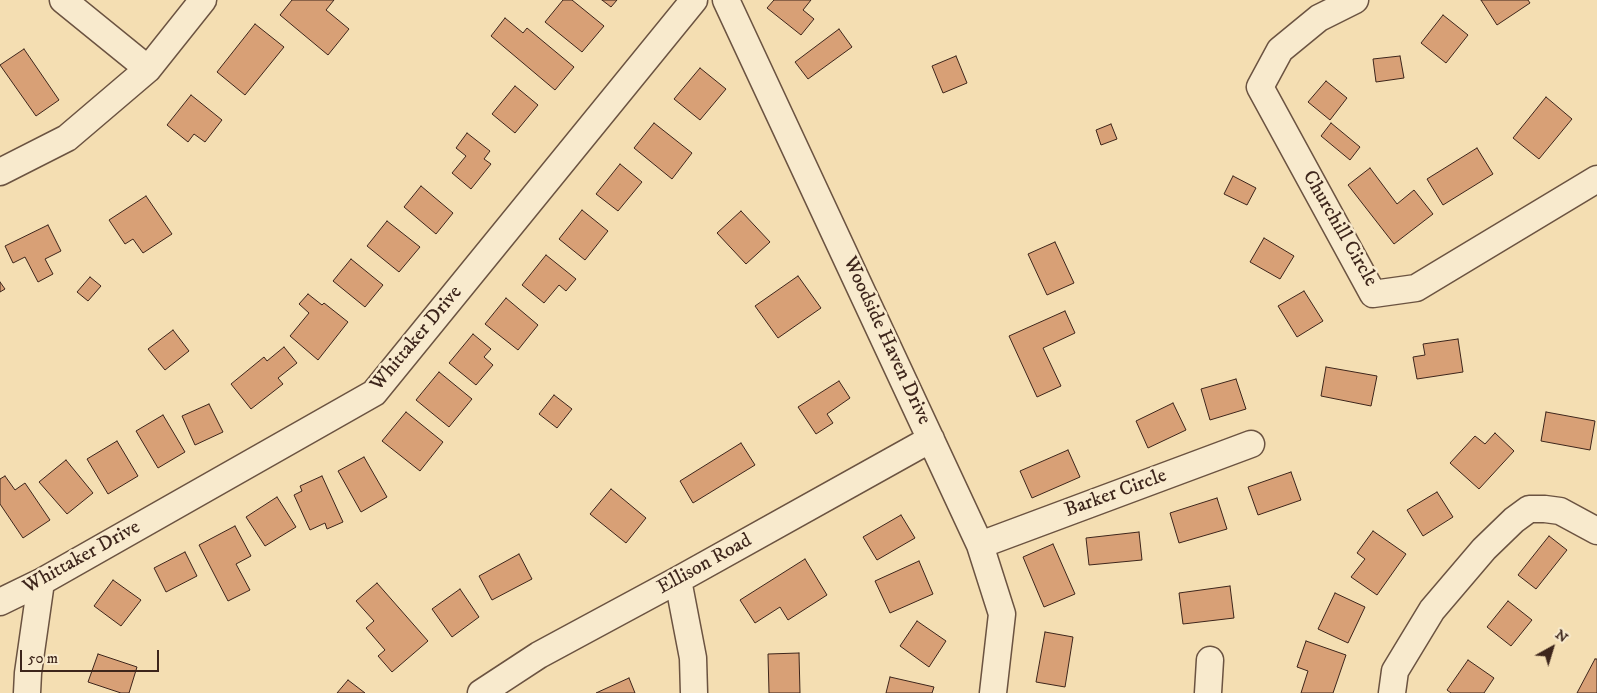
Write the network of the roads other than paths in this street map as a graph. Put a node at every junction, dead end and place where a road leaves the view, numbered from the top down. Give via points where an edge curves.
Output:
1 (63, 0) edge
2 (203, 0) edge
3 (694, 0) edge
4 (726, 0) edge
5 (1355, 0) edge
6 (148, 69) junction
7 (0, 172) edge
8 (1597, 180) edge
9 (931, 439) junction
10 (1252, 444) dead end
11 (1597, 531) edge
12 (980, 545) junction
13 (678, 580) junction
14 (41, 582) junction
15 (0, 602) edge
16 (1210, 660) dead end
17 (27, 693) edge
18 (481, 693) edge
19 (694, 693) edge
20 (993, 693) edge
21 (1208, 693) edge
22 (1392, 693) edge

1 - 6 street
2 - 6 street
3 - 14 street, Whittaker Drive via 374,393
4 - 9 street, Woodside Haven Drive
5 - 8 street, Churchill Circle via 1319,18 1280,50 1260,87 1373,294 1416,288
6 - 7 street via 67,138
9 - 12 street, Woodside Haven Drive
9 - 13 street, Ellison Road
10 - 12 street, Barker Circle
11 - 22 street via 1560,511 1545,509 1529,509 1514,520 1484,549 1432,610 1395,671
12 - 20 street, Woodside Haven Drive via 1002,614
13 - 18 street, Ellison Road via 539,655
13 - 19 street via 693,658
14 - 15 street, Whittaker Drive
14 - 17 street
16 - 21 street

